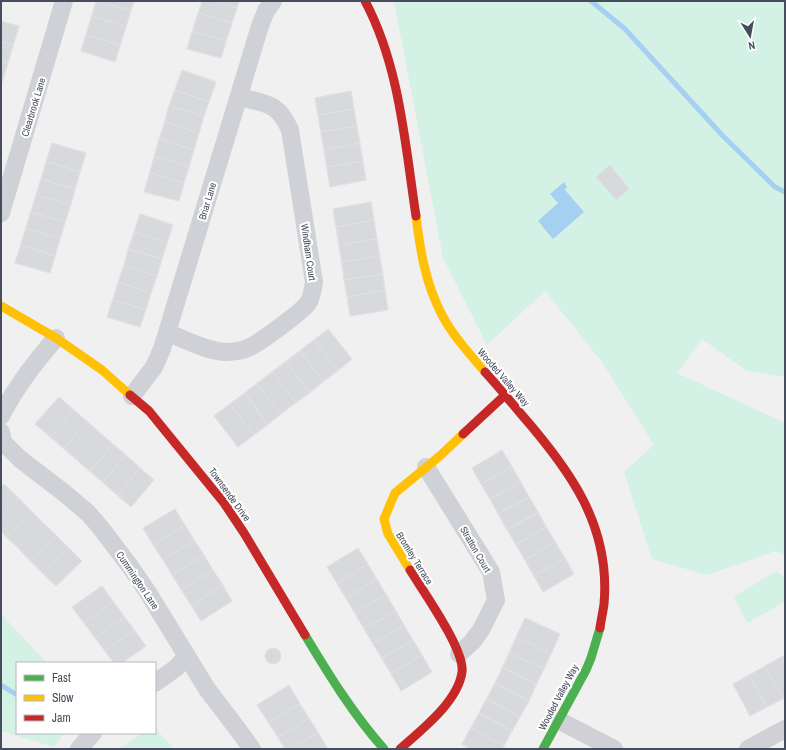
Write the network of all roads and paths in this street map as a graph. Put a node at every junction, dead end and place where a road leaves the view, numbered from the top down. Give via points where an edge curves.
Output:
1 (64, 1) edge
2 (273, 1) edge
3 (365, 1) edge
4 (239, 97) junction
5 (1, 213) edge
6 (1, 306) edge
7 (168, 333) junction
8 (56, 338) junction
9 (132, 396) junction
10 (504, 396) junction
11 (1, 416) edge
12 (1, 432) edge
13 (426, 467) junction
14 (460, 654) junction
15 (187, 656) junction
16 (156, 683) edge
17 (560, 721) junction
18 (785, 729) edge
19 (92, 734) edge
20 (79, 749) edge
21 (252, 749) edge
22 (384, 749) edge
23 (400, 749) edge
24 (543, 749) edge
25 (614, 749) edge
26 (748, 749) edge

1 - 5 street, Clearbrook Lane
2 - 4 street, Briar Lane via 260,26
3 - 10 street, Wooded Valley Way via 382,36 393,72 422,258 432,295 449,327
4 - 7 street, Briar Lane
4 - 7 street, Windham Court via 278,110 290,130 314,282 312,293 308,303 301,310 251,346 239,351 211,349
6 - 8 street, Townsende Drive
7 - 9 street, Briar Lane via 154,367
8 - 9 street, Townsende Drive via 102,370
8 - 11 street via 33,366
9 - 22 street, Townsende Drive via 171,436 224,503 244,532 336,687
10 - 13 street, Bromley Terrace
10 - 17 street, Wooded Valley Way via 549,446 578,488 594,522 603,560 604,600 597,639
12 - 15 street, Cummington Lane via 3,442 20,459 64,492 100,527 147,591
13 - 14 street, Stratton Court via 491,572 496,600 481,630
13 - 14 street, Bromley Terrace via 395,493 384,519 388,534
14 - 23 street via 462,673 454,695
15 - 16 street
15 - 21 street, Cummington Lane via 207,689
17 - 24 street, Wooded Valley Way
17 - 25 street
18 - 26 street
19 - 20 street

